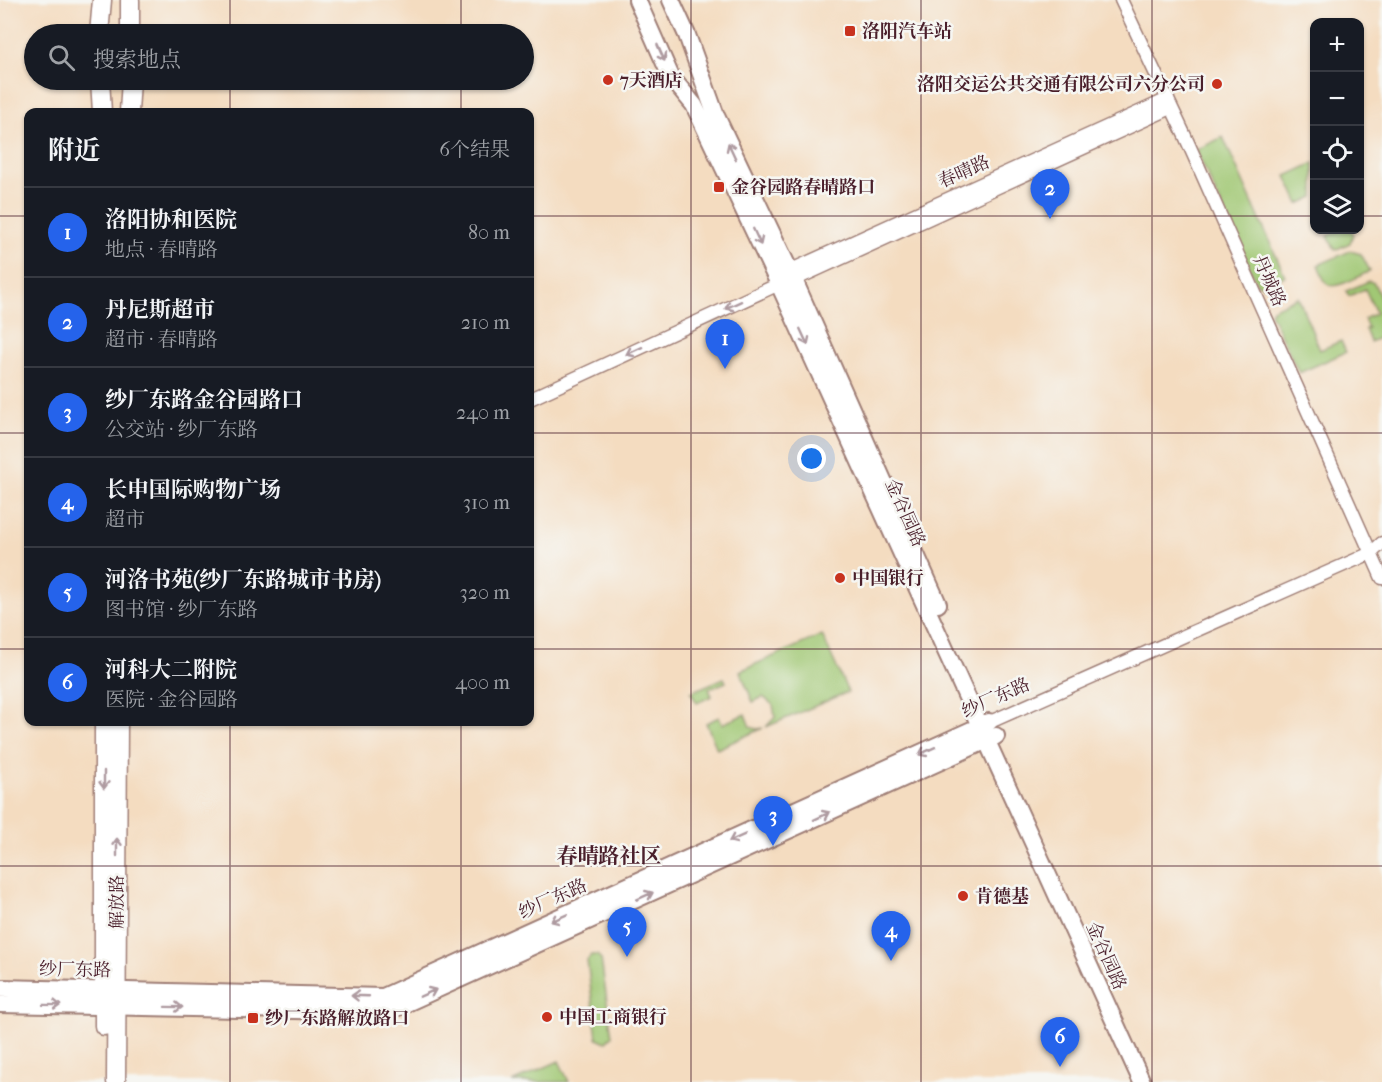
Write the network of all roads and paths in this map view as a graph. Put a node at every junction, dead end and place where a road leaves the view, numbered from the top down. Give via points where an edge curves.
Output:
1 (102, 0) edge
2 (130, 0) edge
3 (637, 0) edge
4 (1121, 0) edge
5 (672, 2) edge
6 (100, 24) edge
7 (130, 24) edge
8 (101, 90) edge
9 (130, 90) edge
10 (1169, 104) junction
11 (102, 108) edge
12 (129, 108) edge
13 (788, 278) junction
14 (534, 397) edge
15 (1382, 543) edge
16 (1371, 553) junction
17 (1382, 578) edge
18 (104, 726) edge
19 (118, 726) edge
20 (988, 731) junction
21 (0, 988) edge
22 (110, 998) junction
23 (0, 1004) edge
24 (104, 1082) edge
25 (116, 1082) edge
26 (1142, 1082) edge
27 (1150, 1082) edge

1 - 6 main road
2 - 7 main road
3 -> 13 main road, 金谷园路 via 671,77 694,105
4 - 10 street, 丹城路
13 -> 5 main road, 金谷园路 via 716,116
8 - 11 main road
9 - 12 main road
10 - 13 street, 春晴路
10 - 16 street, 丹城路
13 -> 14 street, 春晴路
13 - 20 main road, 金谷园路
15 - 16 street, 纱厂东路
16 - 17 street, 丹城路
16 - 20 street, 纱厂东路
18 -> 22 main road, 解放路
22 -> 19 main road, 解放路
20 - 22 main road, 纱厂东路 via 791,814 384,997
20 - 26 main road, 金谷园路
20 - 27 main road, 金谷园路
21 - 22 main road, 纱厂东路
23 -> 22 main road, 纱厂东路
22 - 24 main road, 解放路
22 - 25 main road, 解放路

